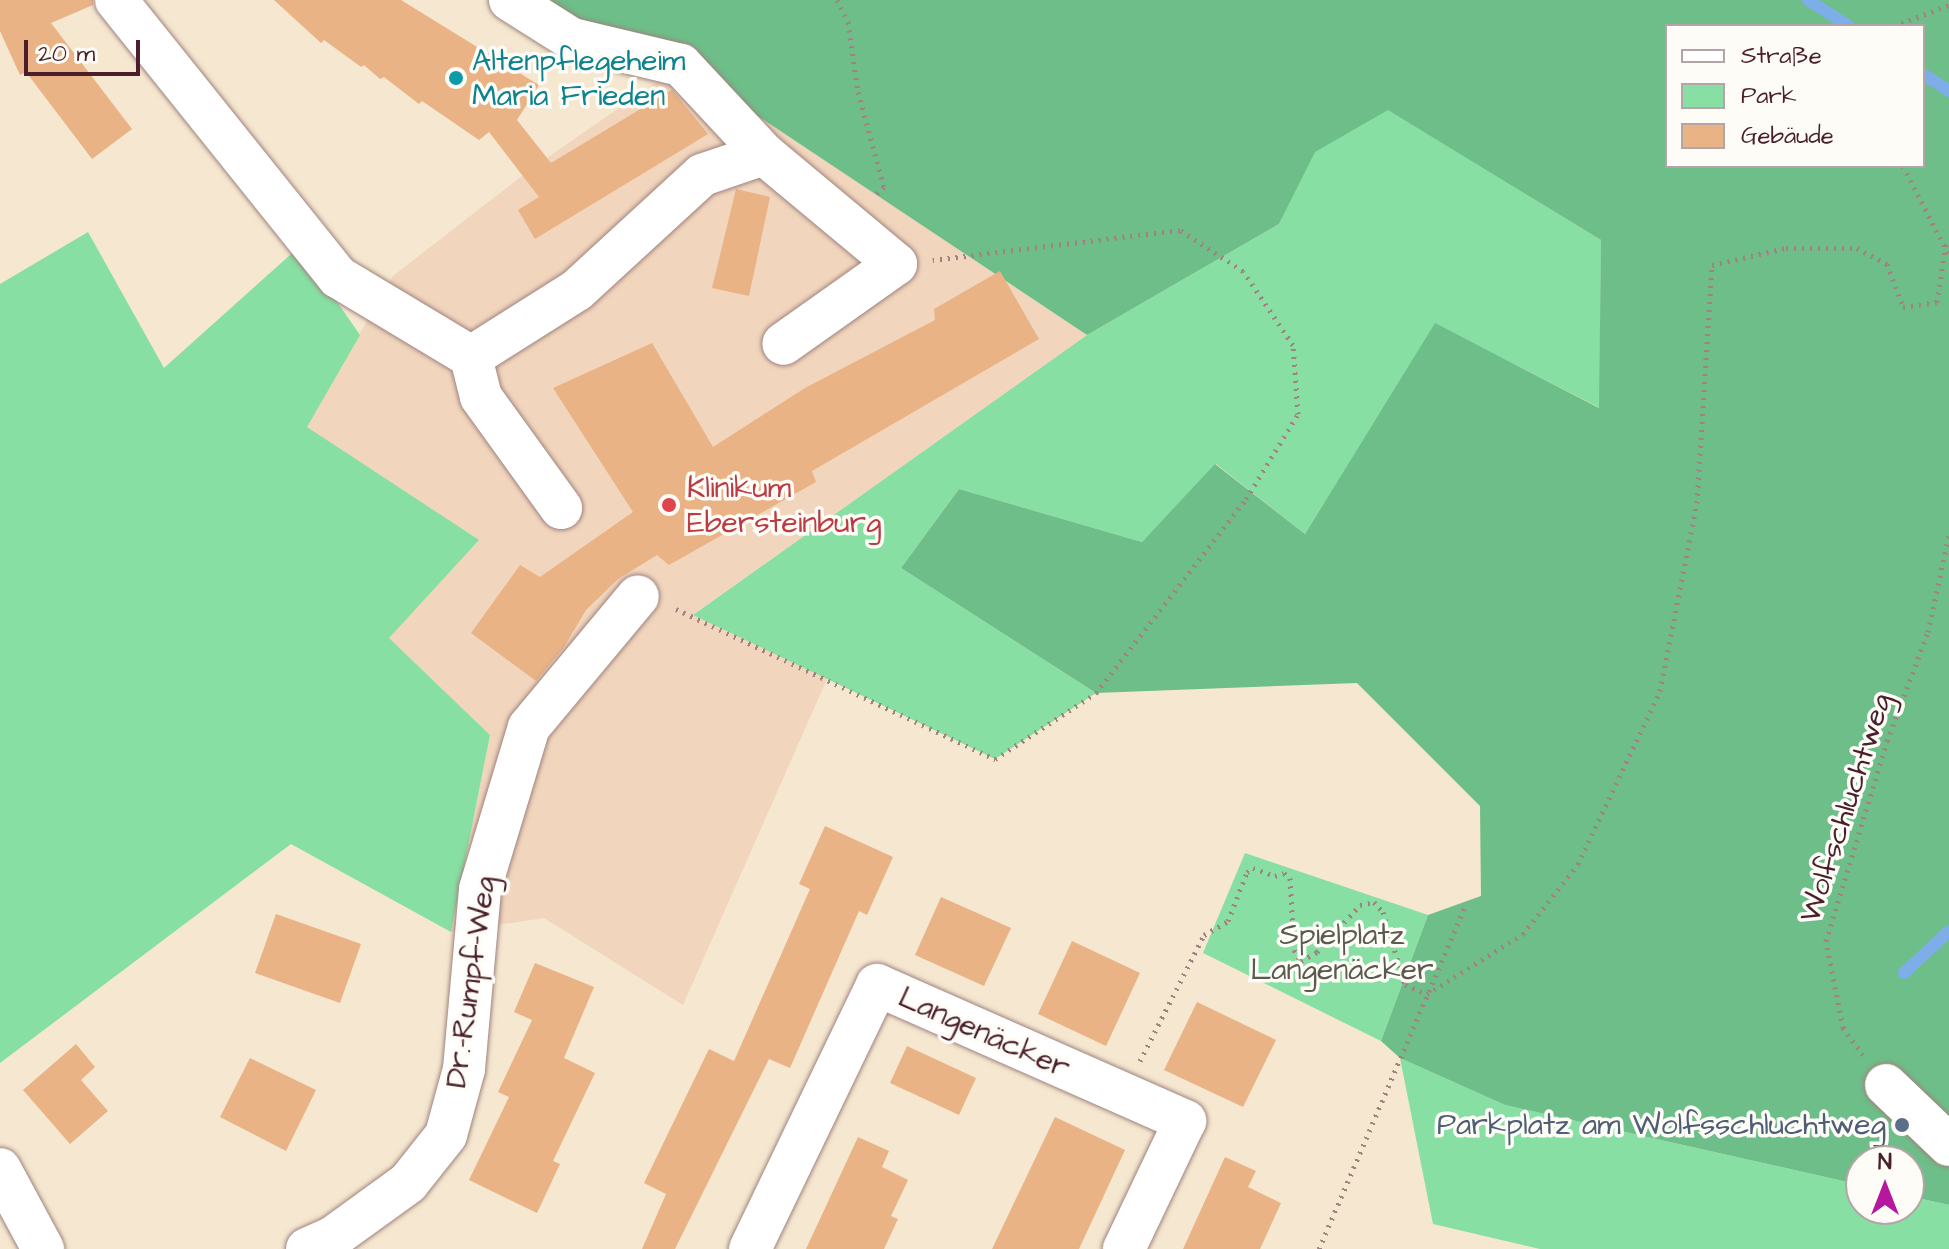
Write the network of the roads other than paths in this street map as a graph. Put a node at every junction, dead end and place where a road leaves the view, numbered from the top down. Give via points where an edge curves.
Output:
1 (116, 0) edge
2 (510, 0) edge
3 (764, 154) junction
4 (783, 344) dead end
5 (471, 357) junction
6 (561, 508) dead end
7 (638, 596) road end
8 (1886, 1085) road end
9 (1949, 1145) edge
10 (0, 1169) edge
11 (43, 1249) edge
12 (307, 1249) edge
13 (750, 1249) edge
14 (1124, 1249) edge

1 - 5 street via 338,277
2 - 3 street via 572,39 681,65
3 - 4 street via 896,264
3 - 5 street via 702,175 577,290
5 - 6 street via 481,397
7 - 12 street, Dr.-Rumpf-Weg via 529,727 480,889 464,1069 446,1135 408,1183 332,1238
8 - 9 street
10 - 11 street
13 - 14 street, Langenäcker via 877,985 1185,1121

